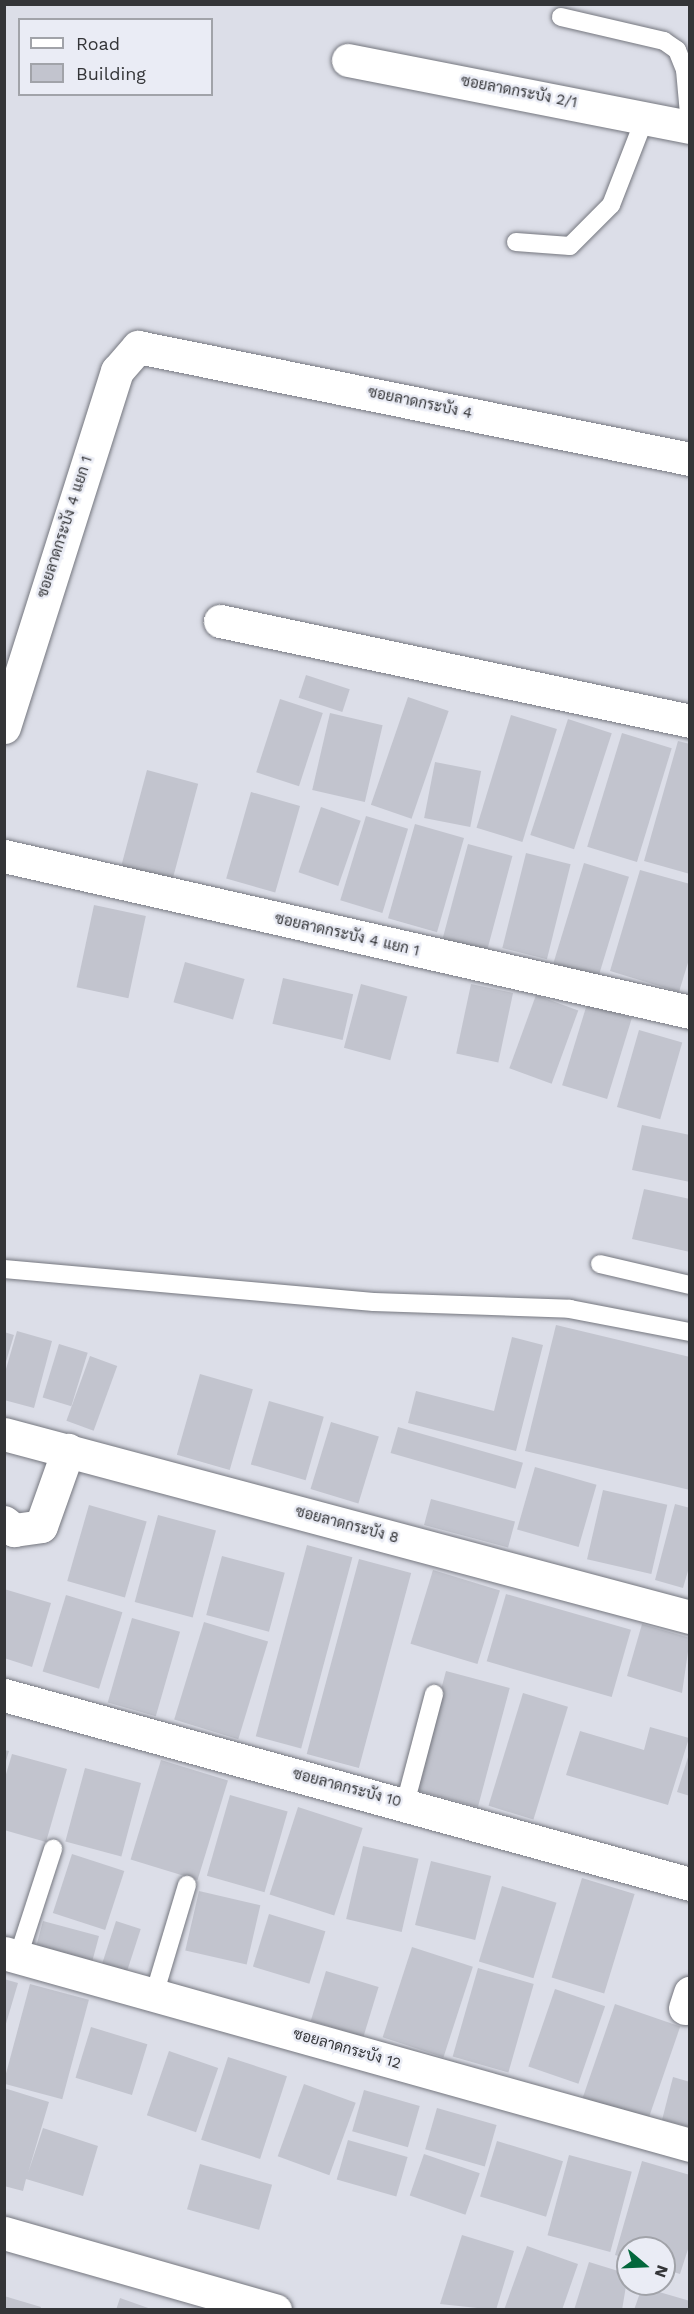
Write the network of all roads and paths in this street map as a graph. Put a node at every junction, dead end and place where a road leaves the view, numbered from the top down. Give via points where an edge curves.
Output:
1 (561, 17) dead end
2 (348, 60) dead end
3 (645, 118) junction
4 (690, 126) edge
5 (516, 242) dead end
6 (150, 347) joint
7 (690, 459) edge
8 (220, 621) dead end
9 (690, 720) edge
10 (4, 727) edge
11 (4, 856) edge
12 (690, 1012) edge
13 (600, 1264) dead end
14 (4, 1269) edge
15 (690, 1285) edge
16 (690, 1332) edge
17 (4, 1434) edge
18 (68, 1450) junction
19 (4, 1522) edge
20 (690, 1617) edge
21 (434, 1694) dead end
22 (4, 1695) edge
23 (405, 1804) junction
24 (53, 1849) dead end
25 (690, 1884) edge
26 (187, 1885) dead end
27 (11, 1955) edge
28 (154, 1995) junction
29 (690, 2145) edge
30 (4, 2233) edge
31 (275, 2310) edge

1 - 4 lane via 664,41 677,50 685,70
2 - 3 street, ซอยลาดกระบัง 2/1
3 - 4 street, ซอยลาดกระบัง 2/1
3 - 5 lane via 611,205 570,246
6 - 7 street, ซอยลาดกระบัง 4
6 - 10 street, ซอยลาดกระบัง 4 แยก 1 via 127,354 117,371
8 - 9 street
11 - 12 street, ซอยลาดกระบัง 4 แยก 1
13 - 15 lane
14 - 16 lane via 374,1302 570,1309
17 - 18 street, ซอยลาดกระบัง 8
18 - 19 street via 41,1526 14,1530
18 - 20 street, ซอยลาดกระบัง 8
21 - 23 lane
22 - 23 street, ซอยลาดกระบัง 10
23 - 25 street, ซอยลาดกระบัง 10
24 - 27 lane
26 - 28 lane
27 - 28 street, ซอยลาดกระบัง 12
28 - 29 street, ซอยลาดกระบัง 12
30 - 31 street

